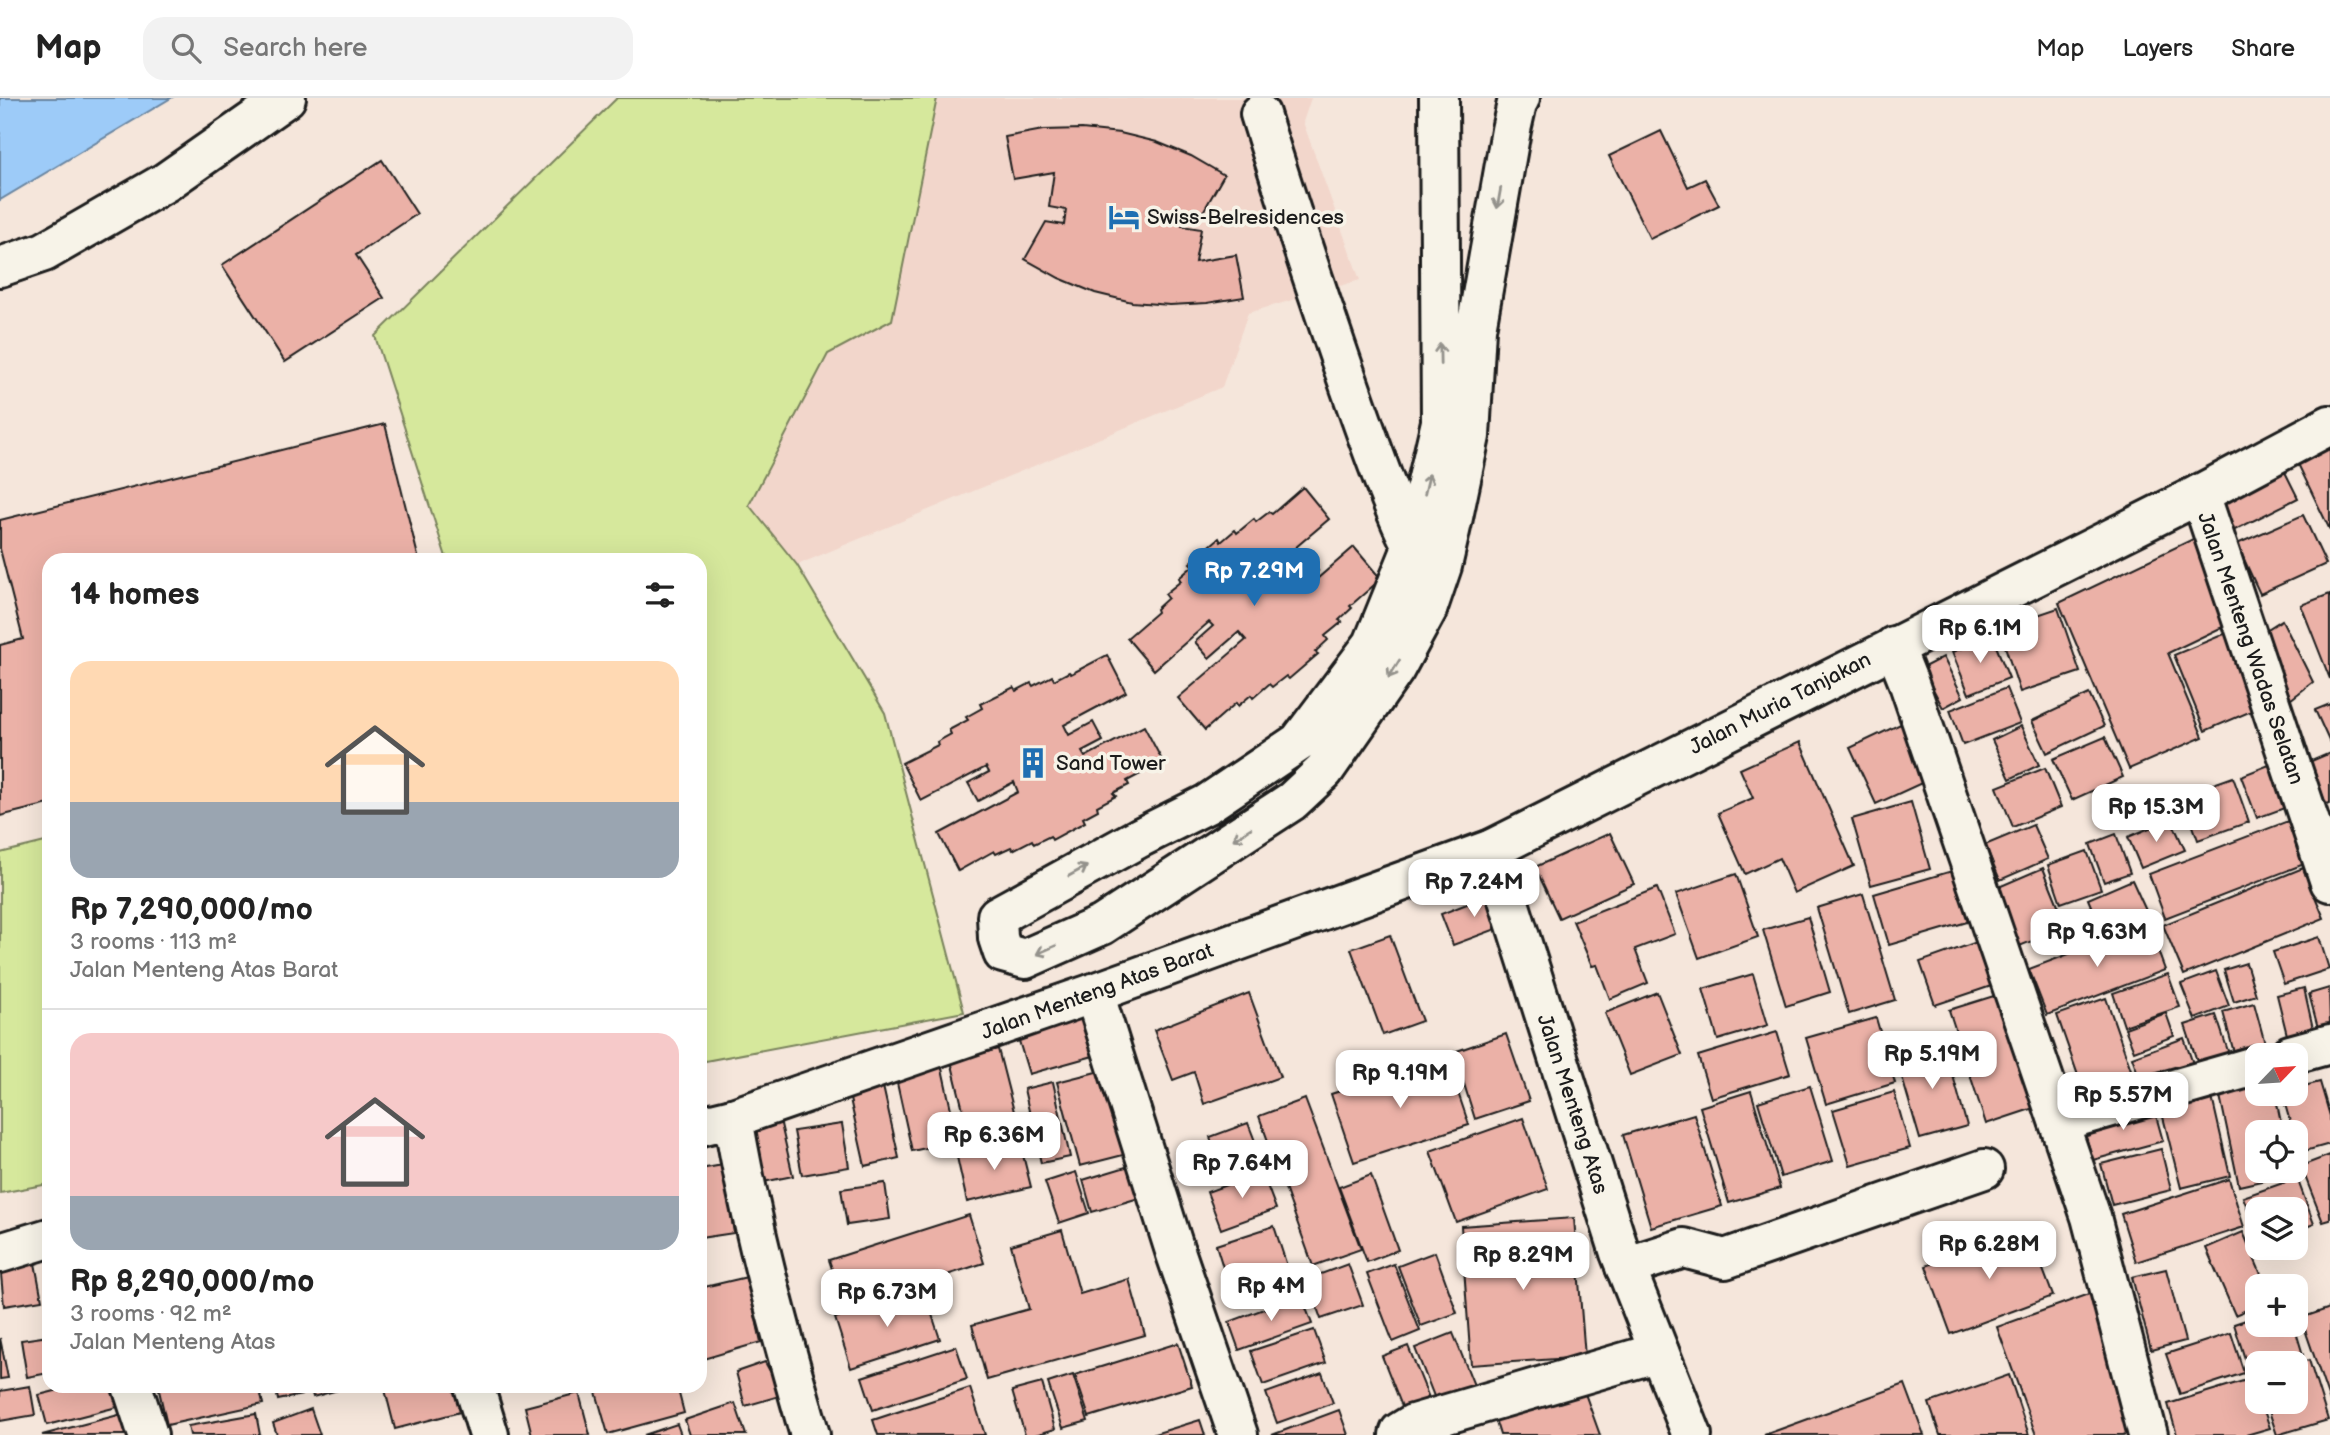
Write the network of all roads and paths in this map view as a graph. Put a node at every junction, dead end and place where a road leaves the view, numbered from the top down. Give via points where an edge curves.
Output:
1 (286, 98) edge
2 (1439, 98) edge
3 (1520, 104) edge
4 (1259, 114) dead end
5 (0, 267) edge
6 (2330, 425) edge
7 (2200, 495) junction
8 (1427, 557) junction
9 (1410, 603) junction
10 (1894, 646) junction
11 (1299, 742) junction
12 (1324, 771) junction
13 (1492, 849) junction
14 (2330, 882) edge
15 (1094, 993) junction
16 (2330, 1044) edge
17 (2308, 1050) edge
18 (2245, 1069) edge
19 (717, 1122) edge
20 (2059, 1122) junction
21 (1984, 1169) dead end
22 (42, 1240) edge
23 (0, 1252) edge
24 (1625, 1267) junction
25 (1659, 1352) junction
26 (134, 1393) edge
27 (476, 1393) edge
28 (148, 1435) edge
29 (489, 1435) edge
30 (810, 1435) edge
31 (1238, 1435) edge
32 (1399, 1435) edge
33 (1692, 1435) edge
34 (2148, 1435) edge

1 - 5 street via 166,182 44,252
8 -> 2 street via 1441,422
3 -> 8 street via 1476,329 1470,436
4 - 8 street via 1373,451
6 - 7 street, Jalan Muria Tanjakan
7 - 10 street, Jalan Muria Tanjakan
7 - 14 street, Jalan Menteng Wadas Selatan
8 - 9 street
9 - 11 street
9 -> 12 street via 1395,669
10 - 13 street, Jalan Muria Tanjakan
10 - 20 street
11 - 12 street
12 -> 11 street via 1292,801 1102,925 1025,959 1003,953 997,916 1207,804
13 - 15 street, Jalan Menteng Atas Barat
13 - 24 street, Jalan Menteng Atas
15 - 19 street, Jalan Menteng Atas Barat
15 - 31 street
16 - 17 street
18 - 20 street
19 - 30 street via 741,1167
20 - 34 street via 2091,1217
21 - 24 street via 1725,1259 1684,1248
22 - 23 street
24 - 25 street, Jalan Menteng Atas
25 - 32 street via 1413,1424
25 - 33 street, Jalan Menteng Atas
26 - 28 street
27 - 29 street

